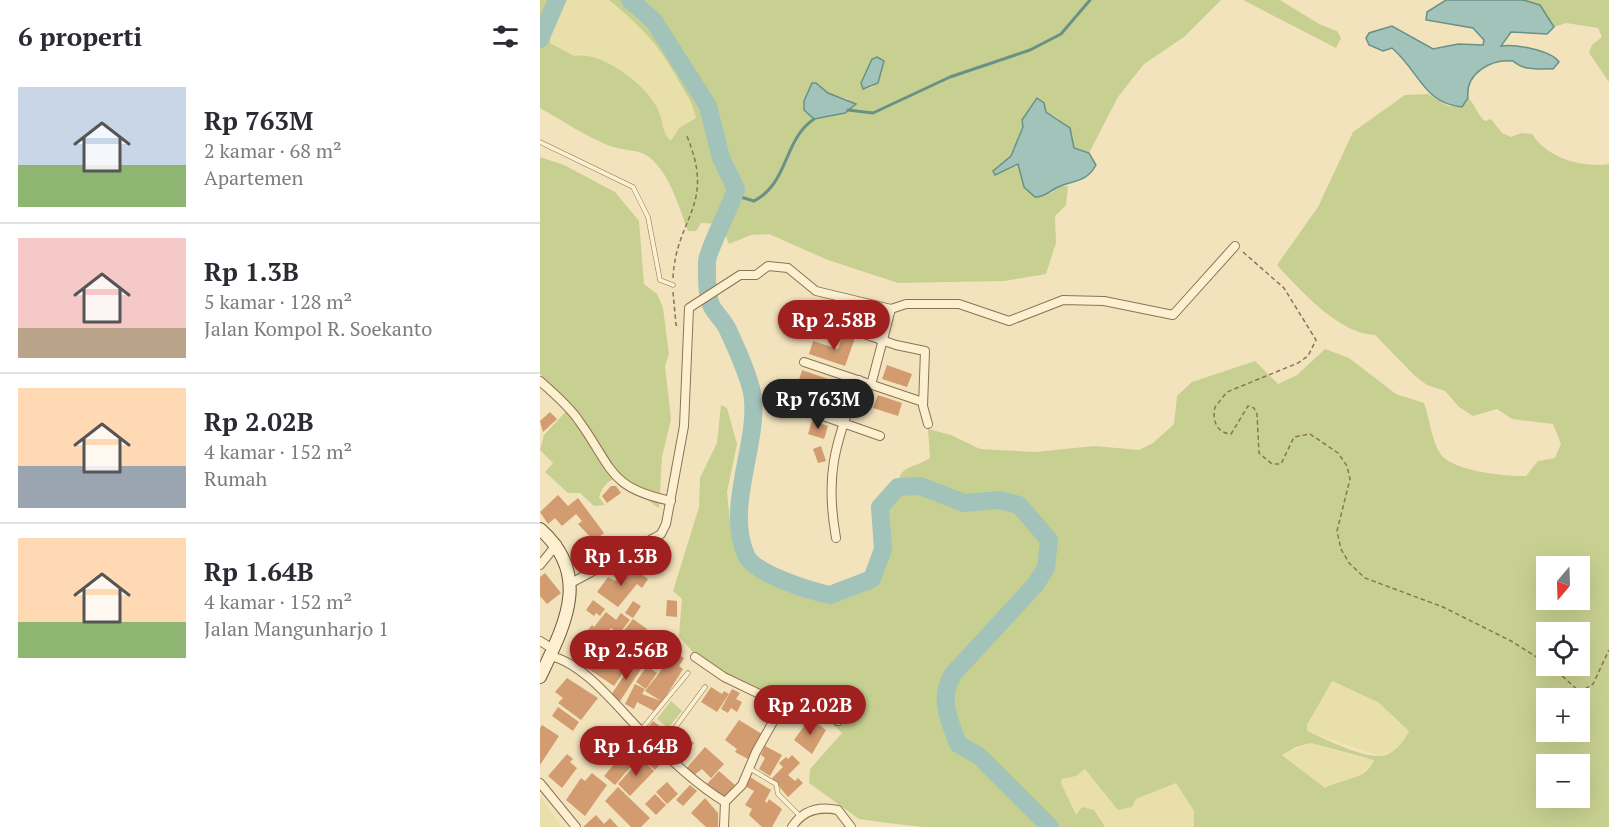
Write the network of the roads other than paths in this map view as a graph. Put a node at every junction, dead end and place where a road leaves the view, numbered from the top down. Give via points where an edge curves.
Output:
1 (540, 142) edge
2 (1235, 246) road end
3 (673, 285) road end
4 (891, 309) junction
5 (818, 318) dead end
6 (885, 339) junction
7 (804, 363) dead end
8 (859, 380) junction
9 (540, 381) edge
10 (871, 385) junction
11 (923, 402) junction
12 (803, 409) dead end
13 (843, 423) junction
14 (928, 424) dead end
15 (880, 436) dead end
16 (670, 501) junction
17 (540, 529) edge
18 (836, 538) dead end
19 (557, 544) junction
20 (540, 565) edge
21 (571, 583) junction
22 (540, 641) edge
23 (551, 652) junction
24 (695, 657) dead end
25 (688, 673) dead end
26 (540, 677) edge
27 (705, 687) dead end
28 (783, 704) junction
29 (838, 721) dead end
30 (641, 731) junction
31 (660, 749) junction
32 (748, 768) junction
33 (540, 783) edge
34 (725, 802) junction
35 (800, 817) junction
36 (576, 827) edge
37 (724, 827) edge
38 (792, 827) edge
39 (851, 827) edge

1 - 3 lane via 633,187 648,217 660,280
2 - 4 street via 1173,315 1104,301 1063,300 1009,321 959,304 906,304
4 - 6 street
4 - 16 street via 816,291 788,268 768,266 756,275 740,275 688,308 684,426
5 - 6 street
6 - 10 street
6 - 11 street via 925,351
7 - 8 street
8 - 10 street
8 - 13 street
9 - 16 street via 579,421 610,470 625,485
10 - 11 street
11 - 14 street
12 - 13 street
13 - 15 street
13 - 18 street via 832,462
16 - 21 street via 661,534
17 - 19 main road
19 - 20 street
19 - 21 main road
21 - 23 main road
22 - 23 street
23 - 26 main road
23 - 30 street via 597,686
24 - 28 street via 724,677
25 - 30 lane
27 - 31 lane
28 - 29 street via 805,703
28 - 32 street
30 - 31 street
31 - 34 street
32 - 34 street via 742,784
32 - 35 lane via 776,784 778,794
33 - 36 street
34 - 37 street
35 - 38 street
35 - 39 street via 823,807 838,810

